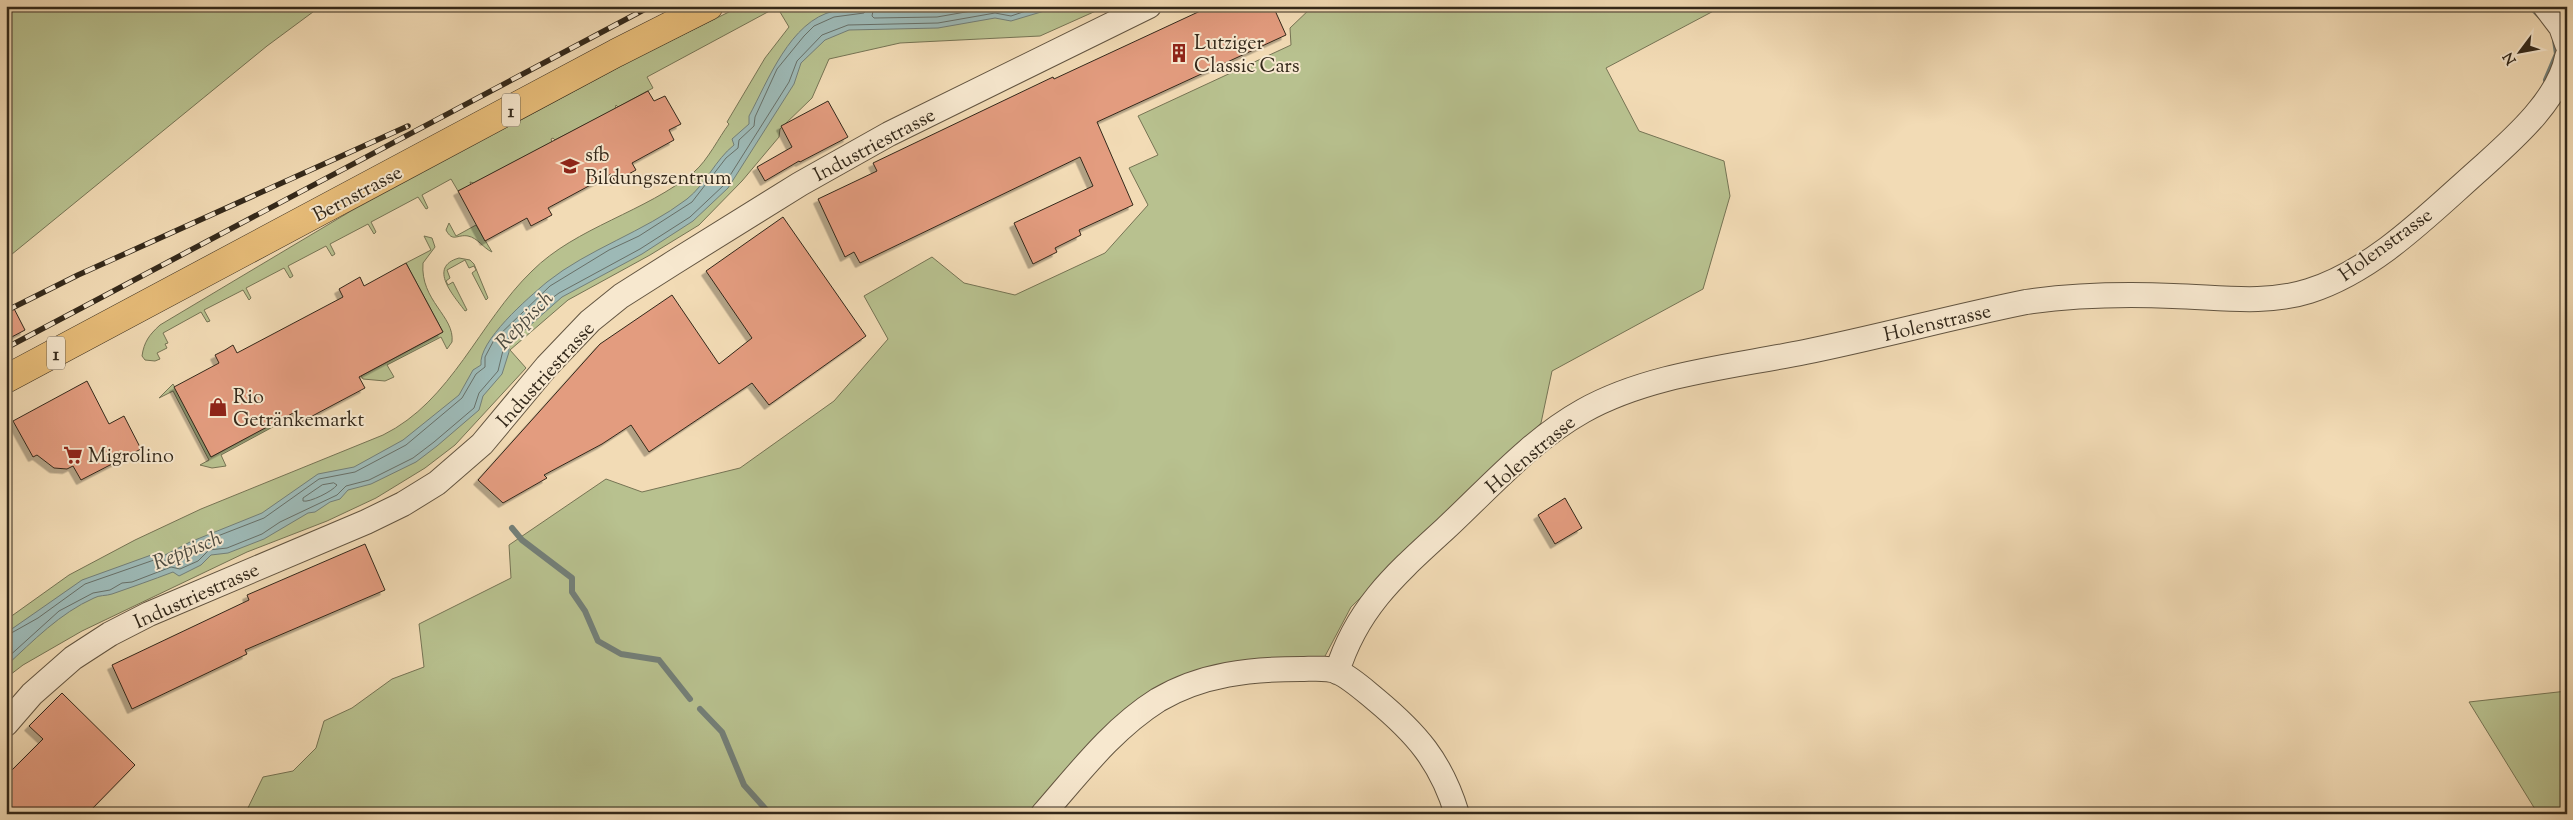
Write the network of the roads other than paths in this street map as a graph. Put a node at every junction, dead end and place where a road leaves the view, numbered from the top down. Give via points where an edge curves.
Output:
1 (708, 6) edge
2 (1149, 6) edge
3 (2545, 6) edge
4 (2567, 44) edge
5 (2567, 57) edge
6 (6, 379) edge
7 (1337, 672) junction
8 (6, 724) edge
9 (1043, 814) edge
10 (1457, 814) edge

1 - 6 main road, Bernstrasse / 1
2 - 8 street, Industriestrasse via 889,134 800,184 673,263 621,296 590,321 547,366 482,444 437,483 366,522 110,634 73,658 32,694
3 - 4 street via 2562,27
5 - 7 street, Holenstrasse via 2548,98 2495,155 2389,245 2357,268 2318,288 2256,299 2118,295 2026,302 1695,374 1630,390 1594,405 1555,430 1521,458 1382,590 1354,628
7 - 9 street via 1250,671 1210,678 1171,693 1115,732
7 - 10 street via 1400,719 1419,739 1440,772

